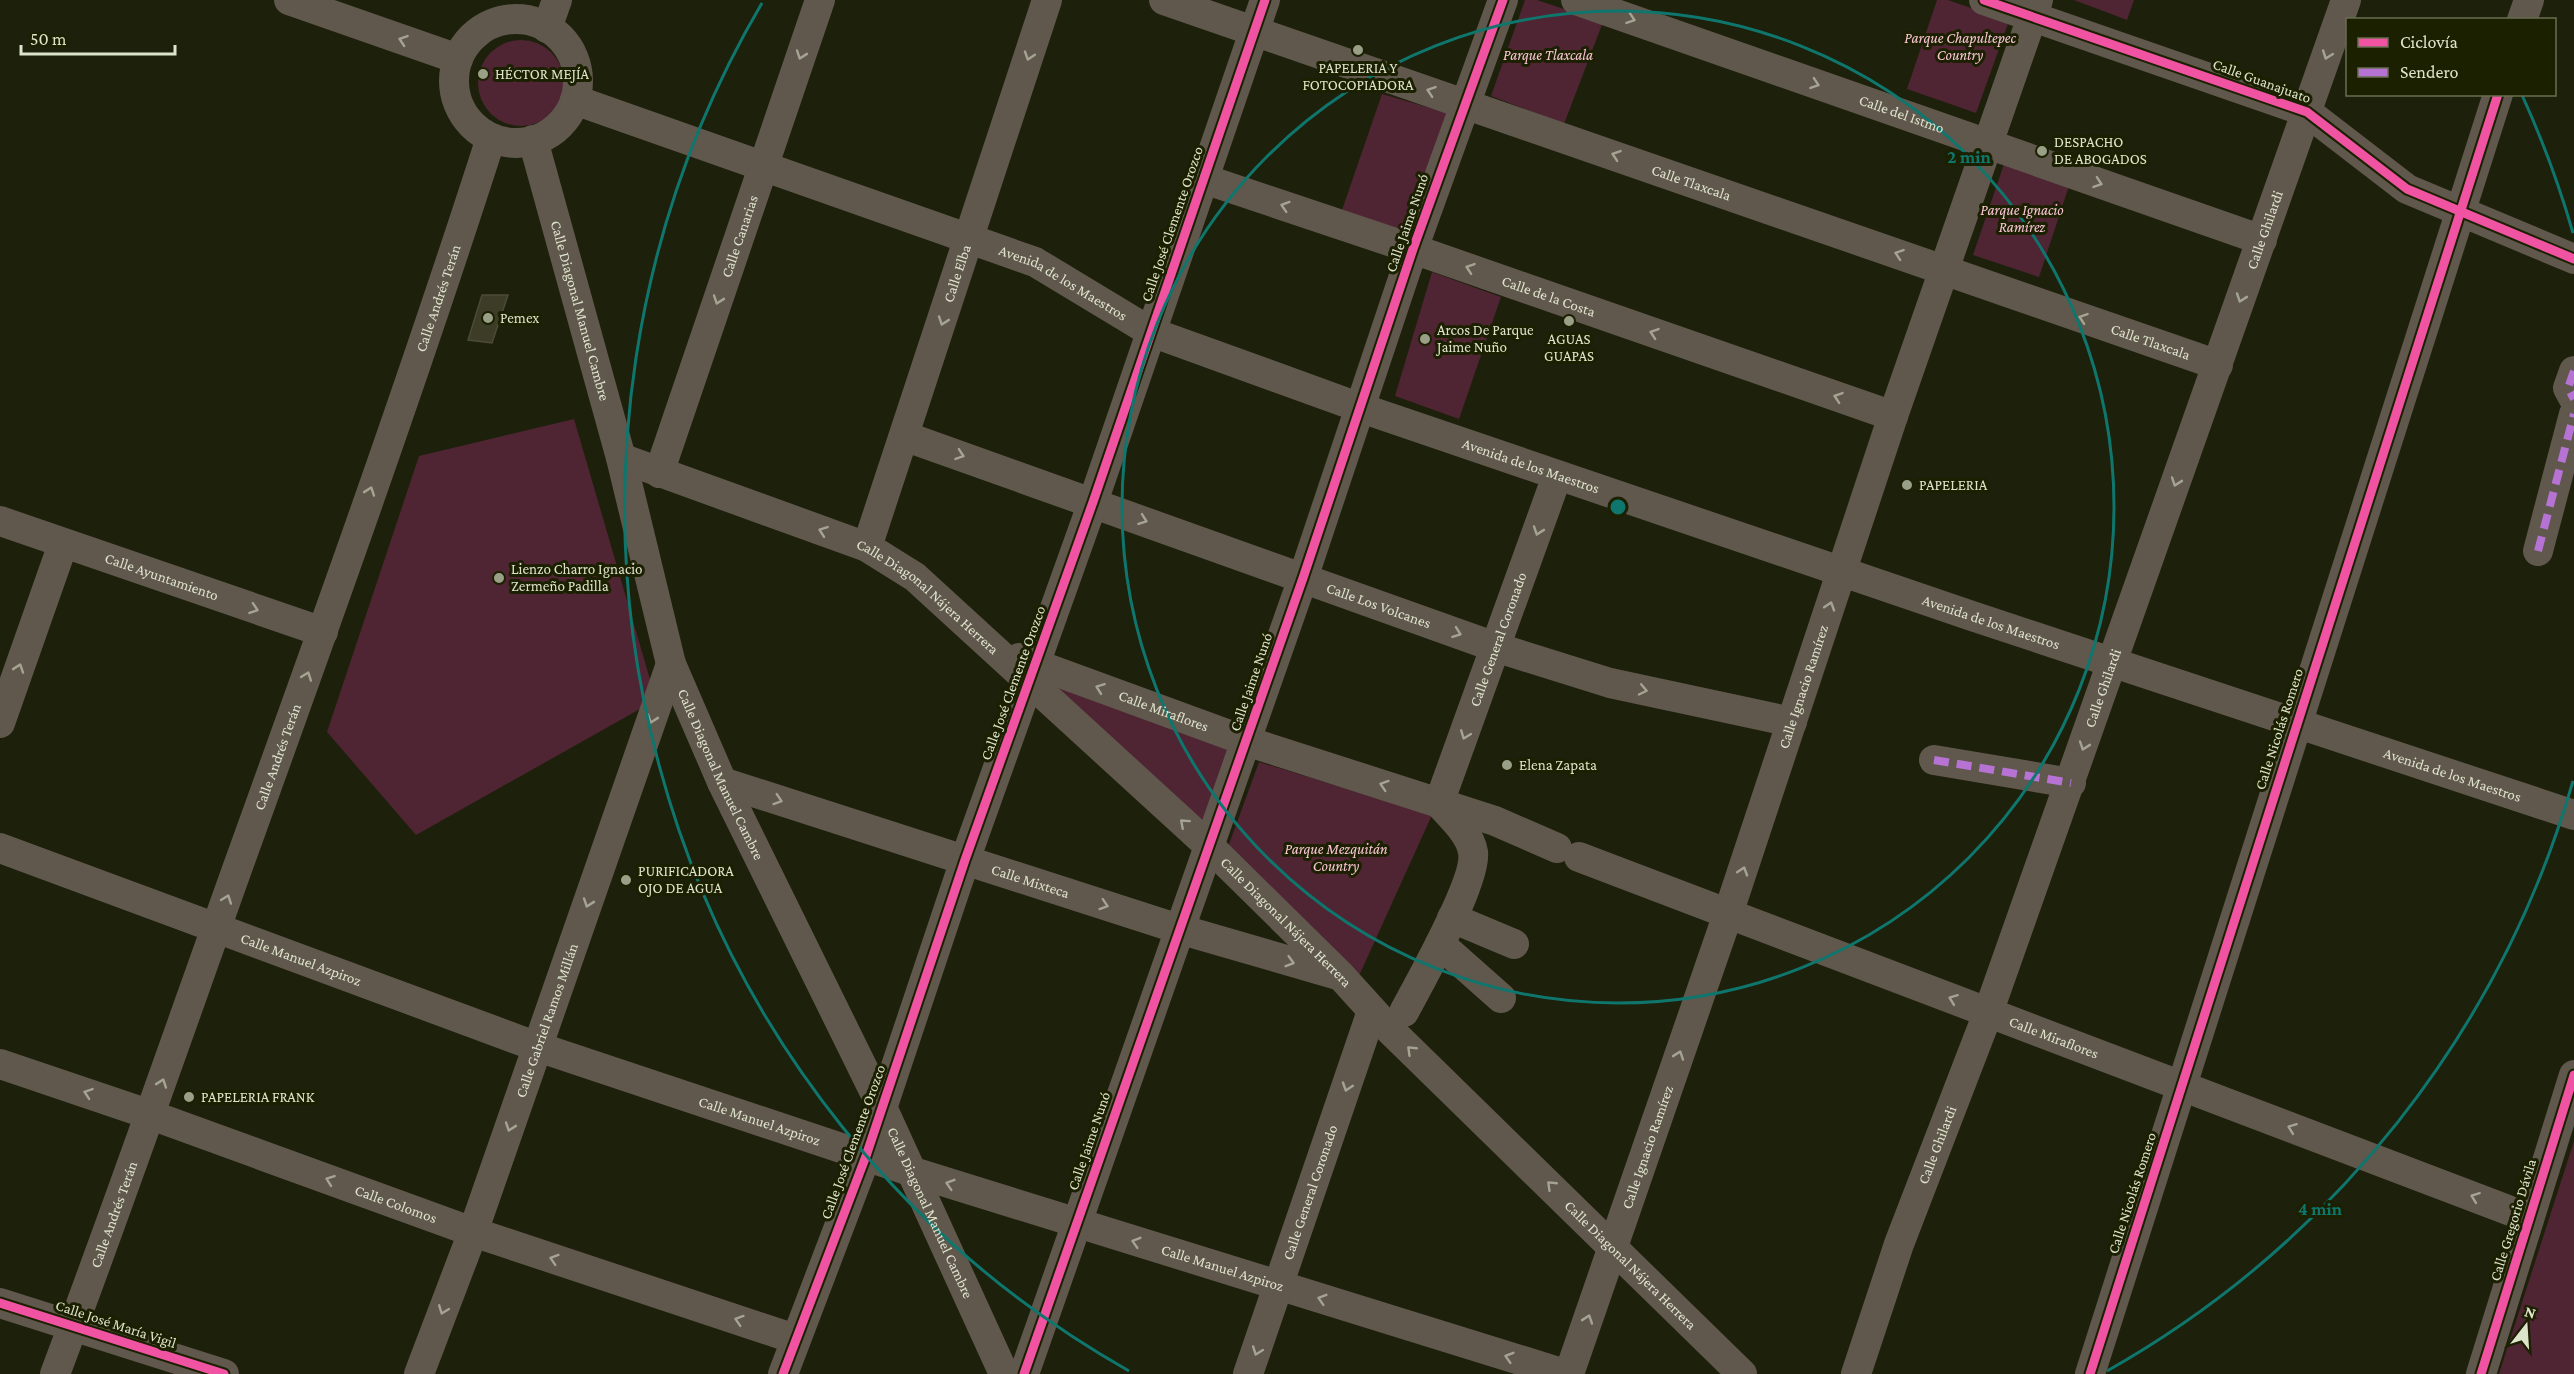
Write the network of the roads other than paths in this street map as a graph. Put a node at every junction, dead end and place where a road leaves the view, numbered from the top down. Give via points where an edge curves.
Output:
1 (289, 0) edge
2 (557, 0) edge
3 (820, 0) edge
4 (1047, 0) edge
5 (1164, 0) edge
6 (1265, 0) edge
7 (1503, 0) edge
8 (1576, 0) edge
9 (1984, 0) edge
10 (2346, 0) edge
11 (2529, 0) edge
12 (2035, 8) edge
13 (488, 12) edge
14 (532, 16) edge
15 (2523, 18) edge
16 (1254, 31) junction
17 (458, 59) junction
18 (2497, 96) edge
19 (574, 100) junction
20 (1466, 103) junction
21 (2307, 112) junction
22 (491, 138) junction
23 (533, 140) junction
24 (1988, 145) junction
25 (763, 166) junction
26 (1204, 179) junction
27 (2461, 212) junction
28 (971, 238) junction
29 (2262, 240) junction
30 (1413, 249) junction
31 (2574, 260) edge
32 (1944, 270) junction
33 (1151, 332) junction
34 (2218, 365) junction
35 (2574, 370) edge
36 (2574, 399) edge
37 (1361, 408) junction
38 (2574, 414) edge
39 (1893, 416) junction
40 (904, 436) junction
41 (621, 458) junction
42 (659, 472) junction
43 (1557, 476) junction
44 (1093, 502) junction
45 (0, 521) edge
46 (63, 544) junction
47 (867, 547) junction
48 (2538, 551) dead end
49 (1841, 572) junction
50 (1303, 578) junction
51 (323, 632) junction
52 (1498, 648) junction
53 (2112, 663) junction
54 (671, 664) junction
55 (1032, 674) junction
56 (1792, 722) junction
57 (0, 723) edge
58 (2296, 724) junction
59 (1246, 741) junction
60 (1934, 760) dead end
61 (723, 782) junction
62 (2071, 783) junction
63 (1439, 803) junction
64 (2574, 814) edge
65 (1209, 846) junction
66 (0, 848) edge
67 (965, 860) junction
68 (1728, 914) junction
69 (216, 929) junction
70 (1179, 929) junction
71 (1446, 931) junction
72 (1514, 944) dead end
73 (1341, 976) junction
74 (1501, 998) dead end
75 (1372, 1011) junction
76 (1404, 1012) dead end
77 (1988, 1013) junction
78 (538, 1047) junction
79 (0, 1064) edge
80 (2574, 1075) edge
81 (2182, 1085) junction
82 (882, 1107) junction
83 (151, 1115) junction
84 (866, 1156) junction
85 (910, 1172) junction
86 (2529, 1218) junction
87 (1077, 1223) junction
88 (473, 1232) junction
89 (1613, 1245) junction
90 (1280, 1286) junction
91 (0, 1303) edge
92 (73, 1326) junction
93 (795, 1339) junction
94 (55, 1374) edge
95 (224, 1374) edge
96 (419, 1374) edge
97 (783, 1374) edge
98 (1004, 1374) edge
99 (1024, 1374) edge
100 (1248, 1374) edge
101 (1565, 1374) edge
102 (1569, 1374) edge
103 (1742, 1374) edge
104 (1856, 1374) edge
105 (2090, 1374) edge
106 (2481, 1374) edge

17 -> 1 street
2 - 14 street
3 -> 25 street, Calle Canarias
4 -> 28 street, Calle Elba
5 - 16 street, Calle Tlaxcala
6 - 16 street, Calle José Clemente Orozco
7 - 20 street, Calle Jaime Nunó
8 -> 24 street, Calle del Istmo
9 - 12 street, Calle Guanajuato
10 -> 21 street, Calle Ghilardi
11 - 15 street
12 - 21 street, Calle Guanajuato
12 - 24 street, Calle Ignacio Ramírez
13 - 14 street
13 - 17 street
14 - 19 street via 568,47 577,81
20 -> 16 street, Calle Tlaxcala
16 - 26 street, Calle José Clemente Orozco
17 - 22 street via 454,87 458,103 466,117
18 - 27 street, Calle Nicolás Romero
19 - 23 street via 559,126
19 - 25 street, Avenida de los Maestros
20 - 30 street, Calle Jaime Nunó
32 -> 20 street, Calle Tlaxcala
21 - 27 street, Calle Guanajuato via 2407,189
21 - 29 street, Calle Ghilardi
22 - 23 street
51 -> 22 street, Calle Andrés Terán
23 - 41 street, Calle Diagonal Manuel Cambre
24 -> 29 street, Calle del Istmo
24 - 32 street, Calle Ignacio Ramírez
25 - 28 street, Avenida de los Maestros
25 -> 42 street, Calle Canarias
30 -> 26 street, Calle de la Costa
26 - 33 street, Calle José Clemente Orozco
27 - 31 street, Calle Guanajuato
27 - 58 street, Calle Nicolás Romero
28 - 33 street, Avenida de los Maestros via 1035,262
28 -> 40 street, Calle Elba
29 -> 34 street, Calle Ghilardi
30 - 37 street, Calle Jaime Nunó
39 -> 30 street, Calle de la Costa
34 -> 32 street, Calle Tlaxcala
32 - 39 street, Calle Ignacio Ramírez
33 - 37 street, Avenida de los Maestros
33 - 44 street, Calle José Clemente Orozco
34 -> 53 street, Calle Ghilardi
35 - 36 street via 2568,388
37 - 43 street, Avenida de los Maestros
37 - 50 street, Calle Jaime Nunó
38 - 48 street
39 - 49 street, Calle Ignacio Ramírez
40 -> 44 street, Calle Los Volcanes
40 - 47 street, Calle Elba
41 - 42 street, Calle Diagonal Nájera Herrera
41 - 54 street, Calle Diagonal Manuel Cambre
47 -> 42 street, Calle Diagonal Nájera Herrera
43 - 49 street, Avenida de los Maestros
43 -> 52 street, Calle General Coronado
44 -> 50 street, Calle Los Volcanes
44 - 55 street, Calle José Clemente Orozco
45 - 46 street, Calle Ayuntamiento
46 -> 51 street, Calle Ayuntamiento
57 -> 46 street
47 - 55 street, Calle Diagonal Nájera Herrera via 915,578 994,649
49 - 53 street, Avenida de los Maestros
56 -> 49 street, Calle Ignacio Ramírez
50 -> 52 street, Calle Los Volcanes
50 - 59 street, Calle Jaime Nunó
69 -> 51 street, Calle Andrés Terán
52 -> 56 street, Calle Los Volcanes via 1610,683
52 -> 63 street, Calle General Coronado
53 - 58 street, Avenida de los Maestros
53 -> 62 street, Calle Ghilardi
54 - 61 street, Calle Diagonal Manuel Cambre
54 -> 78 street, Calle Gabriel Ramos Millán
59 -> 55 street, Calle Miraflores
65 -> 55 street, Calle Diagonal Nájera Herrera
55 - 67 street, Calle José Clemente Orozco
68 -> 56 street, Calle Ignacio Ramírez
58 - 64 street, Avenida de los Maestros
58 - 81 street, Calle Nicolás Romero
63 -> 59 street, Calle Miraflores
59 - 65 street, Calle Jaime Nunó
60 - 62 street
61 -> 67 street, Calle Mixteca
61 - 82 street, Calle Diagonal Manuel Cambre
62 - 77 street, Calle Ghilardi
63 - 68 street, Calle Miraflores via 1495,821
63 - 71 street via 1469,839 1474,853 1472,869
65 - 70 street, Calle Jaime Nunó
65 - 73 street, Calle Diagonal Nájera Herrera
66 - 69 street, Calle Manuel Azpiroz
67 -> 70 street, Calle Mixteca
67 - 82 street, Calle José Clemente Orozco
77 -> 68 street, Calle Miraflores
89 -> 68 street, Calle Ignacio Ramírez
69 - 78 street, Calle Manuel Azpiroz
83 -> 69 street, Calle Andrés Terán
70 -> 73 street, Calle Mixteca
70 - 87 street, Calle Jaime Nunó
71 - 72 street
71 - 74 street
71 - 76 street
73 - 75 street, Calle Diagonal Nájera Herrera
89 -> 75 street, Calle Diagonal Nájera Herrera
75 -> 90 street, Calle General Coronado
77 - 81 street, Calle Miraflores
77 - 104 street, Calle Ghilardi via 1899,1244
78 - 84 street, Calle Manuel Azpiroz
78 -> 88 street, Calle Gabriel Ramos Millán
83 -> 79 street, Calle Colomos
80 - 86 street, Calle Gregorio Dávila
86 -> 81 street, Calle Miraflores
81 - 105 street, Calle Nicolás Romero
82 - 84 street, Calle José Clemente Orozco
82 - 85 street, Calle Diagonal Manuel Cambre
88 -> 83 street, Calle Colomos
83 - 92 street, Calle Andrés Terán
84 - 85 street, Calle Manuel Azpiroz
84 - 93 street, Calle José Clemente Orozco
87 -> 85 street, Calle Manuel Azpiroz
85 - 98 street, Calle Diagonal Manuel Cambre
86 - 106 street, Calle Gregorio Dávila
90 -> 87 street, Calle Manuel Azpiroz
87 - 99 street, Calle Jaime Nunó
93 -> 88 street, Calle Colomos
88 -> 96 street, Calle Gabriel Ramos Millán
102 -> 89 street, Calle Ignacio Ramírez
89 - 103 street, Calle Diagonal Nájera Herrera
90 -> 100 street, Calle General Coronado
101 -> 90 street, Calle Manuel Azpiroz
91 - 92 street, Calle José María Vigil
92 - 94 street, Calle Andrés Terán
92 - 95 street, Calle José María Vigil
93 - 97 street, Calle José Clemente Orozco

